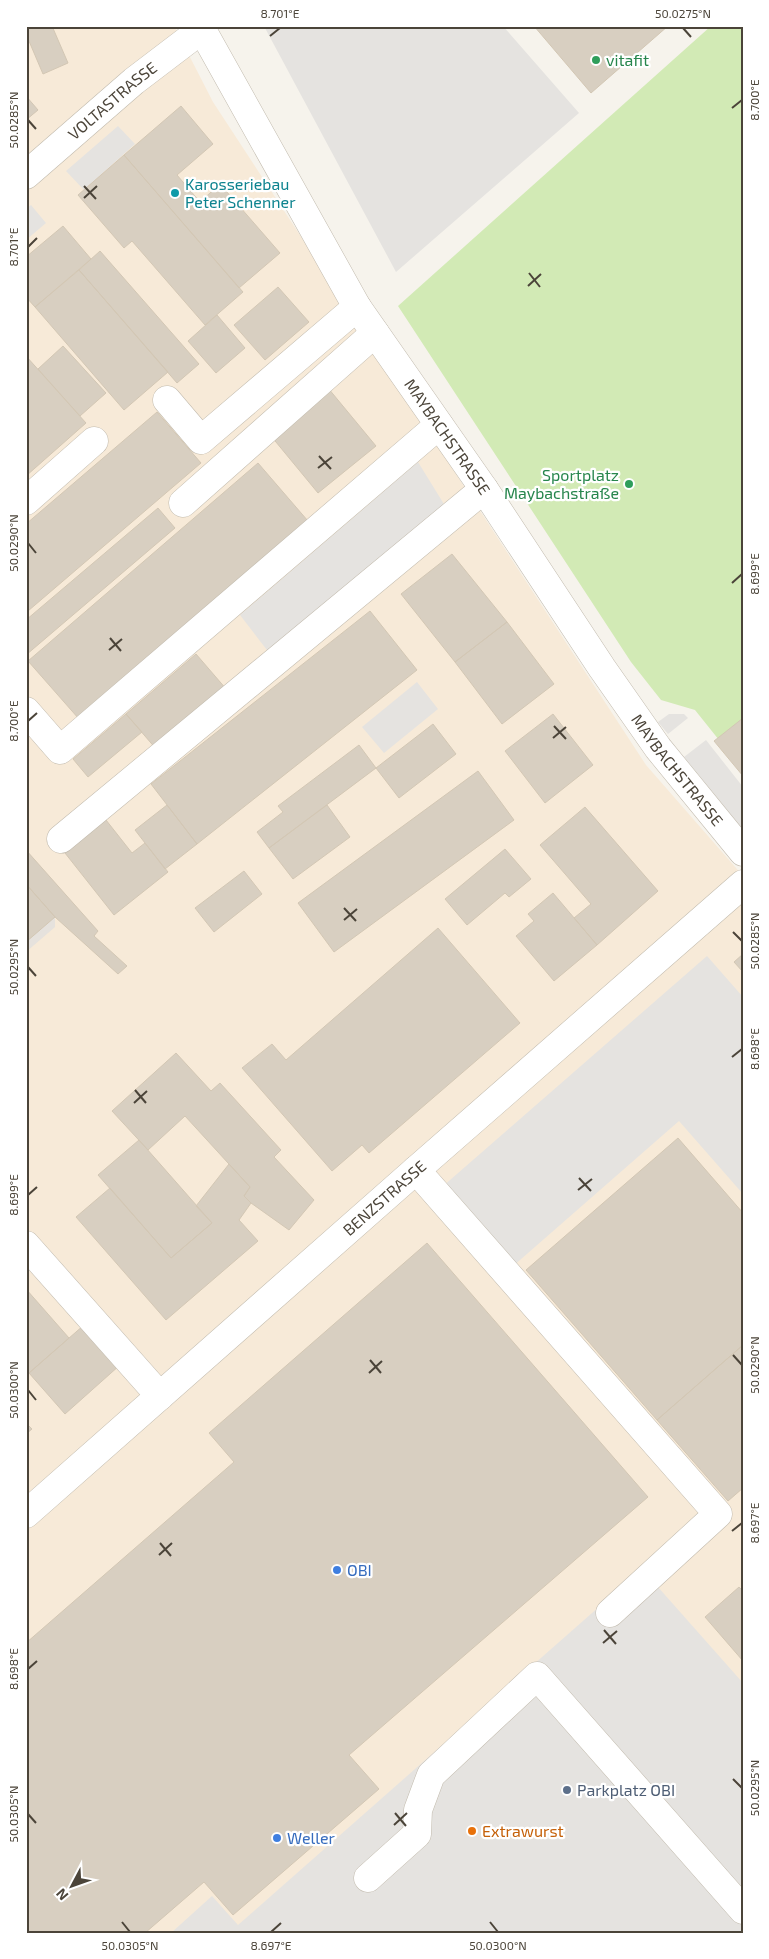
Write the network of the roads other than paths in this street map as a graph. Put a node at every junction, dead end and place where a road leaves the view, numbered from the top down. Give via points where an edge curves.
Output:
1 (201, 28) edge
2 (26, 175) edge
3 (357, 307) junction
4 (375, 333) junction
5 (167, 400) dead end
6 (440, 425) junction
7 (94, 442) dead end
8 (484, 490) junction
9 (26, 501) edge
10 (183, 503) dead end
11 (26, 711) edge
12 (61, 839) dead end
13 (743, 852) edge
14 (743, 884) edge
15 (416, 1170) junction
16 (26, 1245) edge
17 (160, 1396) junction
18 (29, 1507) edge
19 (610, 1613) dead end
20 (368, 1878) dead end
21 (743, 1910) edge

1 - 2 street, VOLTASTRASSE via 134,81
1 - 3 street, MAYBACHSTRASSE
3 - 4 street, MAYBACHSTRASSE
3 - 5 street via 201,440
4 - 6 street, MAYBACHSTRASSE
4 - 10 street
6 - 8 street, MAYBACHSTRASSE
6 - 11 street via 60,750
7 - 9 street
8 - 12 street
8 - 13 street, MAYBACHSTRASSE via 658,748
14 - 15 street, BENZSTRASSE
15 - 17 street, BENZSTRASSE
15 - 19 street via 718,1514
16 - 17 street
17 - 18 street, BENZSTRASSE
20 - 21 street via 417,1834 418,1810 431,1775 537,1676

